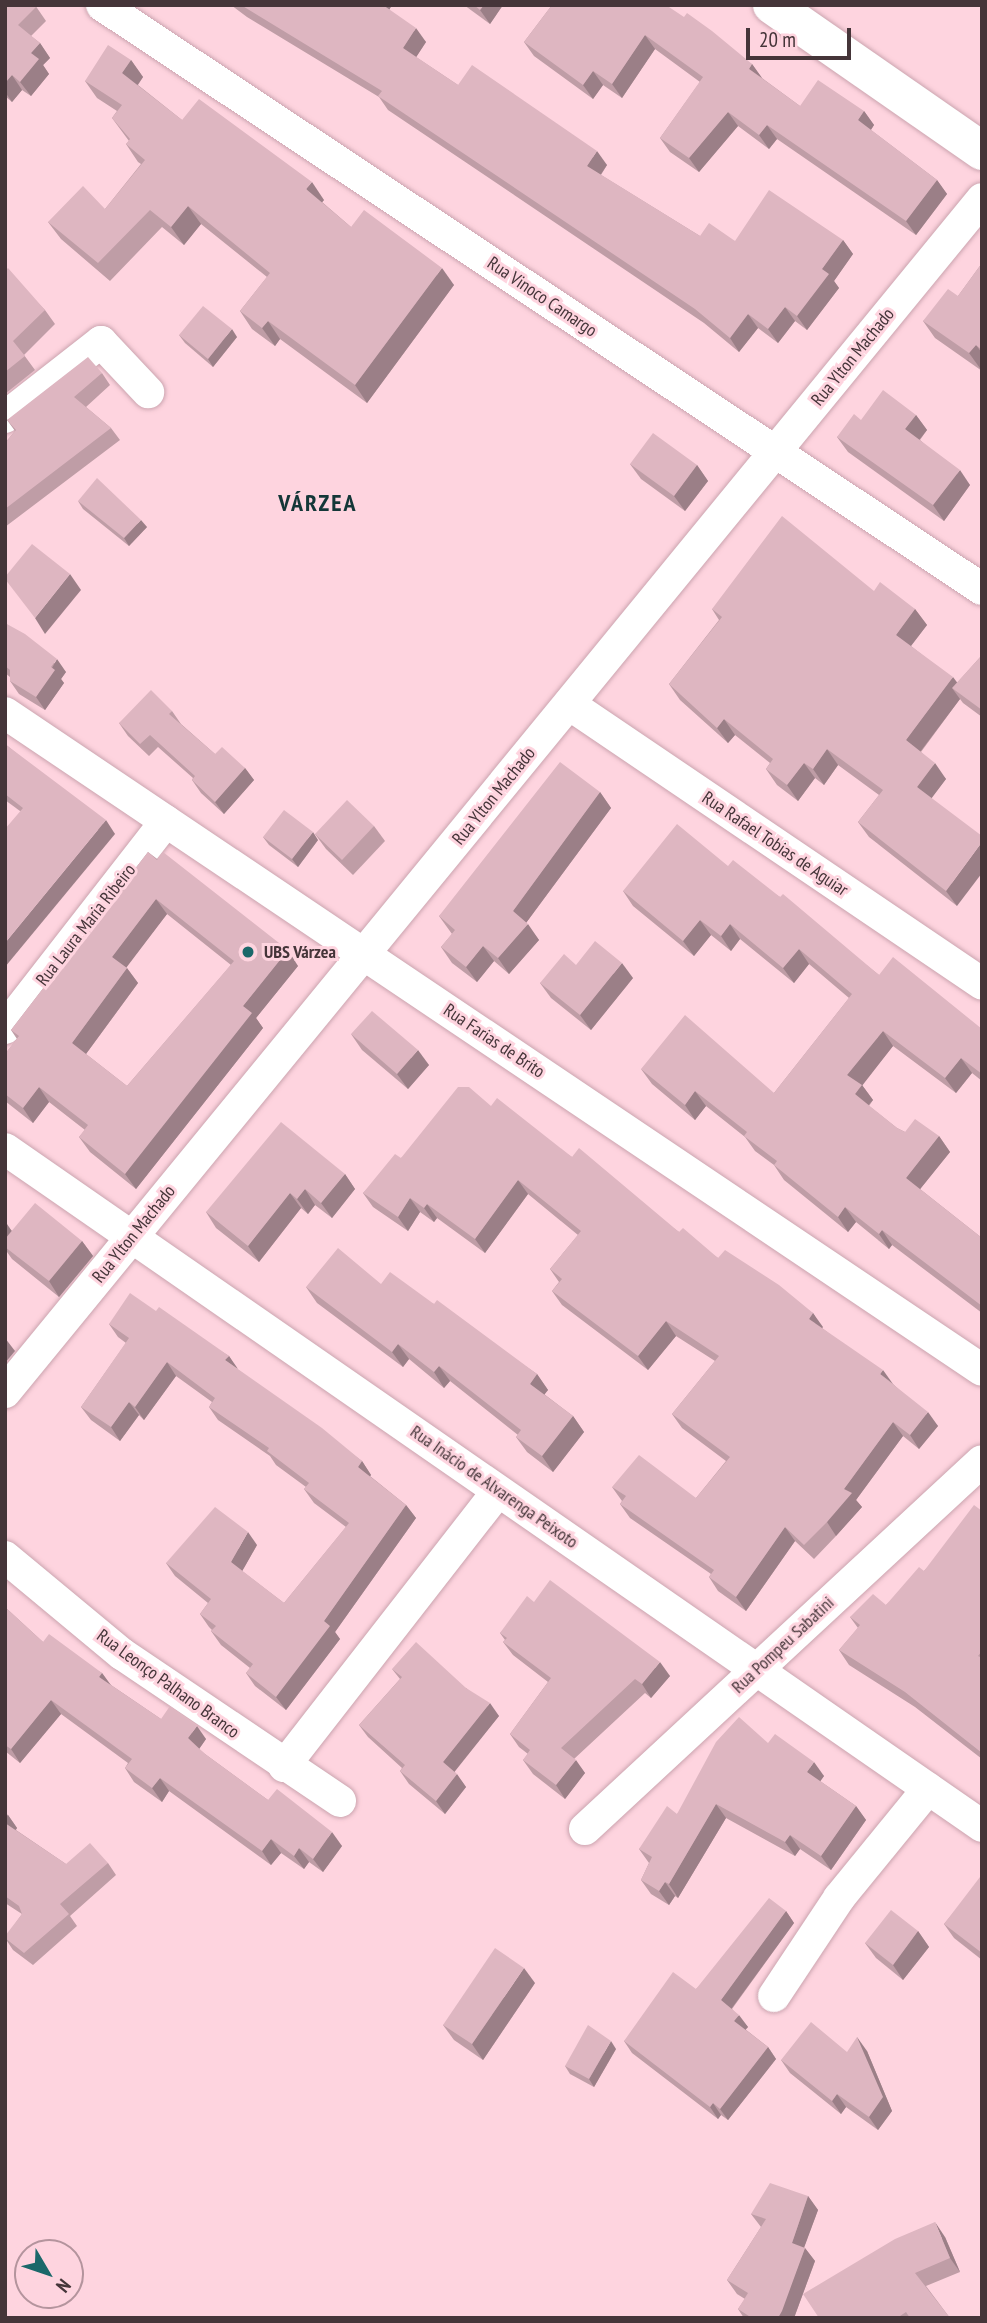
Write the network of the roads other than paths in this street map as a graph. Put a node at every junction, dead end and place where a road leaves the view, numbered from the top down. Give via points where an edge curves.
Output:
1 (102, 5) edge
2 (772, 5) edge
3 (982, 151) edge
4 (982, 200) edge
5 (148, 392) dead end
6 (5, 416) edge
7 (775, 452) junction
8 (982, 589) edge
9 (569, 704) junction
10 (5, 713) edge
11 (166, 821) junction
12 (364, 954) junction
13 (982, 984) edge
14 (5, 1028) edge
15 (5, 1149) edge
16 (132, 1237) junction
17 (982, 1370) edge
18 (5, 1392) edge
19 (982, 1461) edge
20 (498, 1491) junction
21 (5, 1557) edge
22 (756, 1669) junction
23 (284, 1766) junction
24 (928, 1789) junction
25 (340, 1801) dead end
26 (982, 1826) edge
27 (585, 1829) dead end
28 (774, 1996) dead end

1 - 7 street, Rua Vinoco Camargo
2 - 3 street
4 - 7 street, Rua Ylton Machado
5 - 6 street via 101,342
7 - 8 street, Rua Vinoco Camargo
7 - 9 street, Rua Ylton Machado
9 - 12 street, Rua Ylton Machado
9 - 13 street, Rua Rafael Tobias de Aguiar
10 - 11 street, Rua Farias de Brito
11 - 12 street, Rua Farias de Brito
11 - 14 street, Rua Laura Maria Ribeiro
12 - 16 street, Rua Ylton Machado
12 - 17 street, Rua Farias de Brito
15 - 16 street, Rua Inácio de Alvarenga Peixoto
16 - 18 street, Rua Ylton Machado
16 - 20 street, Rua Inácio de Alvarenga Peixoto
19 - 22 street, Rua Pompeu Sabatini
20 - 22 street, Rua Inácio de Alvarenga Peixoto
20 - 23 street
21 - 23 street, Rua Leonço Palhano Branco via 122,1654
22 - 24 street, Rua Inácio de Alvarenga Peixoto
22 - 27 street, Rua Pompeu Sabatini
23 - 25 street, Rua Leonço Palhano Branco
24 - 26 street, Rua Inácio de Alvarenga Peixoto
24 - 28 street via 839,1898

